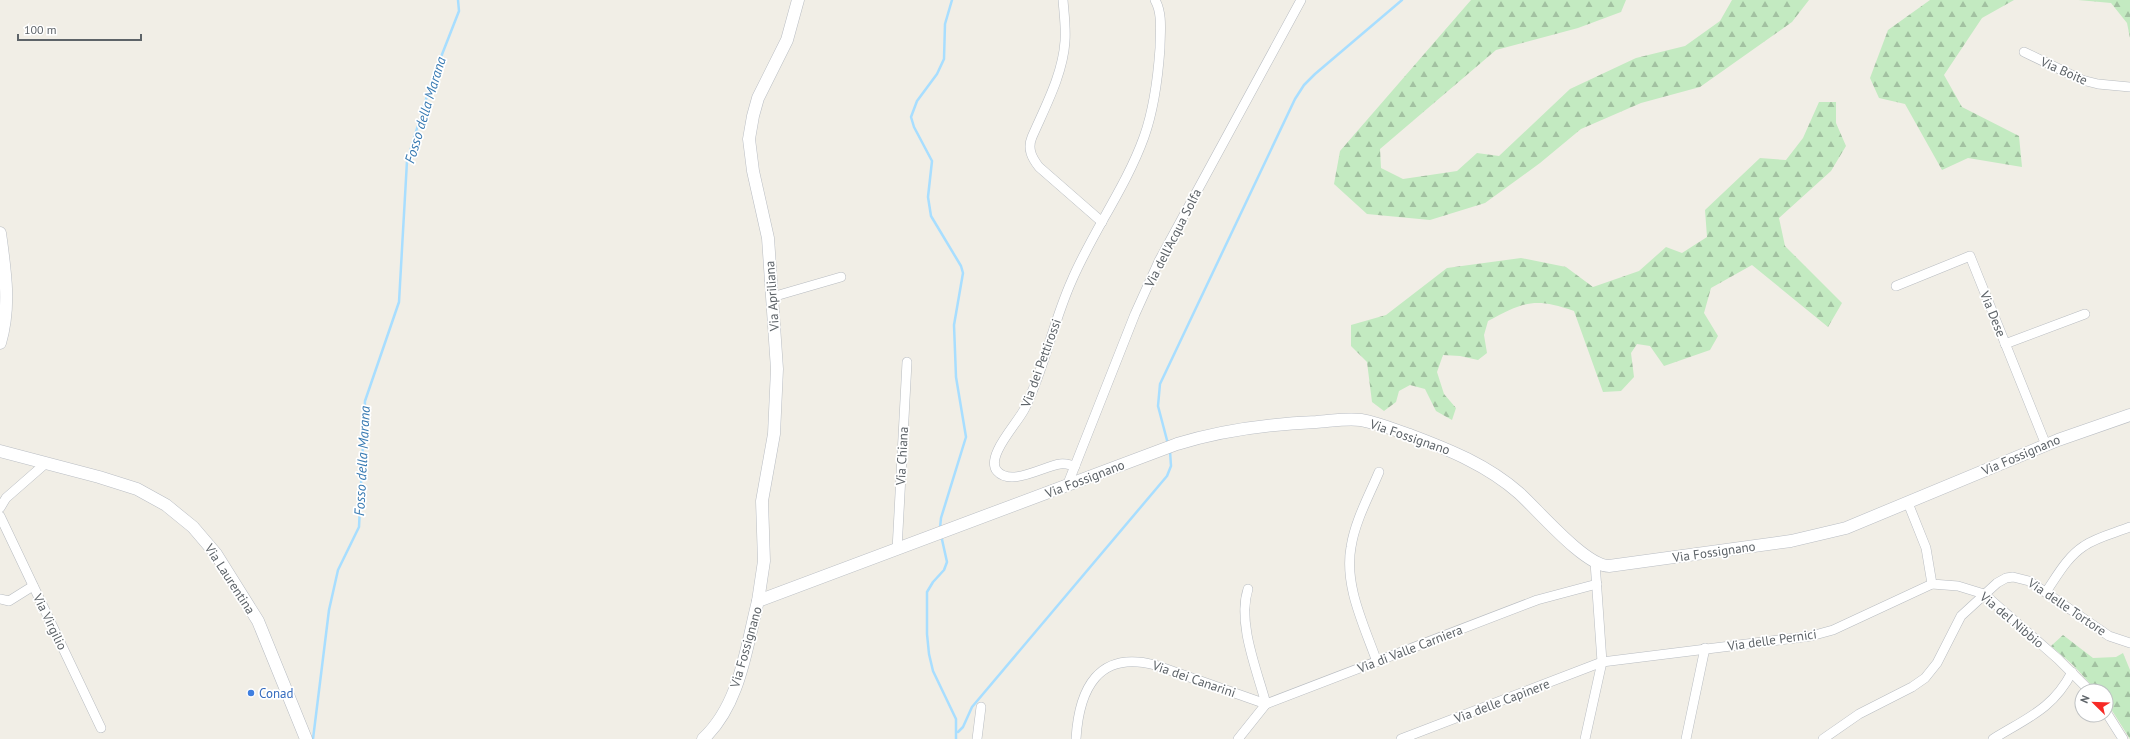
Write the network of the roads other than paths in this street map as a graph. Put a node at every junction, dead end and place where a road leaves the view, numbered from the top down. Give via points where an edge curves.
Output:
1 (798, 0) edge
2 (1063, 0) edge
3 (1155, 0) edge
4 (1301, 0) edge
5 (2024, 52) dead end
6 (2130, 87) edge
7 (1102, 222) junction
8 (0, 233) edge
9 (841, 277) dead end
10 (1896, 286) dead end
11 (772, 297) junction
12 (2085, 314) dead end
13 (0, 343) edge
14 (2005, 344) junction
15 (907, 362) dead end
16 (2130, 415) edge
17 (2046, 445) junction
18 (0, 451) edge
19 (46, 463) junction
20 (1075, 466) junction
21 (1379, 472) dead end
22 (1067, 486) junction
23 (1908, 503) junction
24 (0, 508) edge
25 (0, 516) edge
26 (2130, 527) edge
27 (897, 550) junction
28 (1595, 562) junction
29 (1597, 584) junction
30 (1932, 584) junction
31 (33, 586) junction
32 (1248, 589) dead end
33 (2046, 592) junction
34 (1984, 594) junction
35 (0, 599) edge
36 (758, 601) junction
37 (2130, 643) edge
38 (1705, 648) junction
39 (1377, 662) junction
40 (1602, 662) junction
41 (2072, 672) junction
42 (2082, 683) edge
43 (1266, 704) junction
44 (981, 707) dead end
45 (2113, 723) edge
46 (101, 728) dead end
47 (306, 739) edge
48 (703, 739) edge
49 (977, 739) edge
50 (1076, 739) edge
51 (1238, 739) edge
52 (1401, 739) edge
53 (1585, 739) edge
54 (1686, 739) edge
55 (1823, 739) edge
56 (1993, 739) edge
57 (2123, 739) edge

1 - 11 street, Via Apriliana via 787,40 758,98 750,133 753,171 768,238
2 - 7 street via 1066,34 1063,56 1032,137 1030,151 1042,170
3 - 7 street, Via dei Pettirossi via 1160,15 1159,53 1149,122 1139,150
4 - 20 street, Via dell'Acqua Solfa via 1159,261 1135,314
5 - 6 street, Via Boite via 2082,80
7 - 20 street, Via dei Pettirossi via 1066,292 1028,403 999,447 994,460 998,472 1010,477 1059,464
8 - 13 street via 7,298
9 - 11 street
10 - 14 street, Via Dese via 1970,256
11 - 36 street, Via Apriliana via 777,406 774,441 762,501 764,562
12 - 14 street
14 - 17 street, Via Dese
15 - 27 street, Via Chiana
16 - 17 street, Via Fossignano
17 - 23 street, Via Fossignano
18 - 19 street, Via Laurentina
19 - 24 street via 6,498
19 - 47 street, Via Laurentina via 117,482 150,495 178,513 196,530 216,554 258,621
20 - 22 street, Via dell'Acqua Solfa
21 - 39 street via 1354,533 1349,565 1353,591
22 - 27 street, Via Fossignano
22 - 28 street, Via Fossignano via 1177,444 1215,433 1279,424 1352,420 1378,424 1456,452 1490,470
23 - 28 street, Via Fossignano via 1853,526 1805,538 1613,566
23 - 30 street via 1926,548
25 - 31 street, Via Virgilio
26 - 33 street via 2078,550
27 - 36 street, Via Fossignano
28 - 29 street
29 - 39 street, Via di Valle Carniera via 1537,600
29 - 40 street
30 - 34 street, Via del Nibbio via 1958,586
30 - 38 street, Via delle Pernici via 1822,634 1772,643
31 - 35 street via 9,601
31 - 46 street, Via Virgilio
32 - 43 street via 1244,603 1246,626
33 - 34 street, Via delle Tortore via 2026,579 2013,577 2001,580
33 - 37 street, Via delle Tortore via 2112,637
34 - 41 street, Via del Nibbio
34 - 55 street, Via delle Tortore via 1960,618 1938,663 1925,678 1859,714
36 - 48 street, Via Fossignano via 735,689 719,720
38 - 40 street, Via delle Pernici
38 - 54 street
39 - 43 street, Via di Valle Carniera
40 - 52 street, Via delle Capinere
40 - 53 street
41 - 42 street, Via del Nibbio
41 - 56 street via 2061,690 2045,707
43 - 50 street, Via dei Canarini via 1155,665 1137,661 1120,662 1104,669 1087,688
43 - 51 street
44 - 49 street
45 - 57 street

